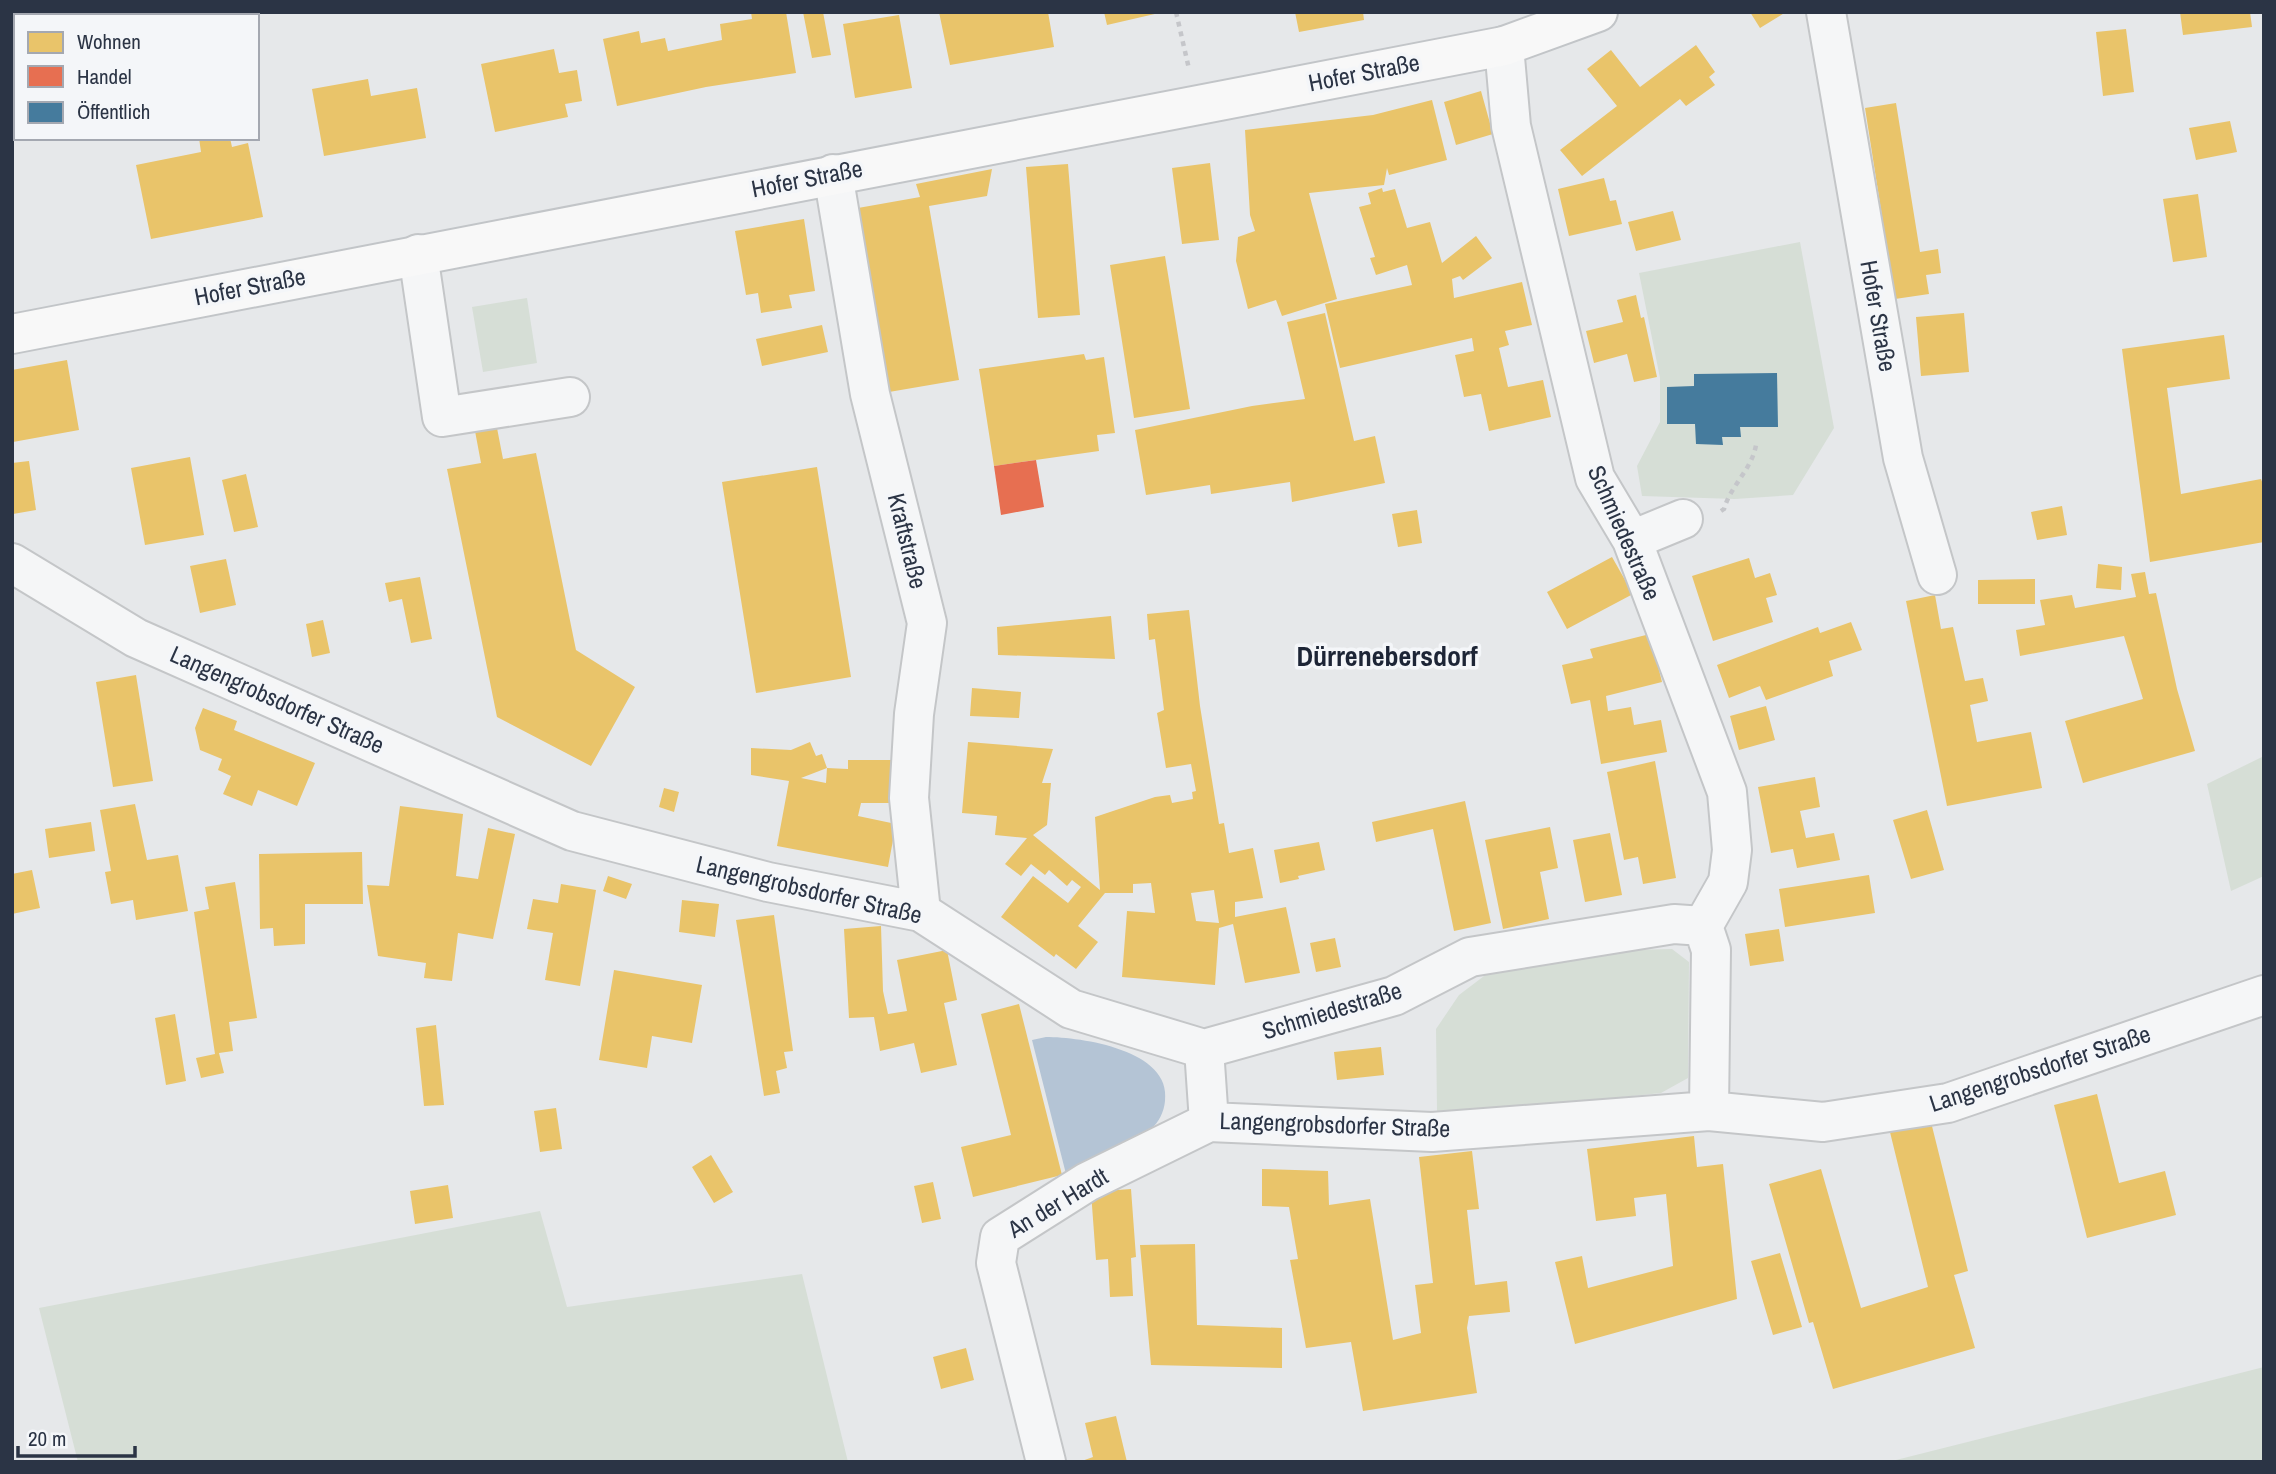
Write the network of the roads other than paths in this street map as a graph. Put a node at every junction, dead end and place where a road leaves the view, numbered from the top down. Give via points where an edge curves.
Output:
1 (1598, 12) edge
2 (1826, 12) edge
3 (1504, 46) junction
4 (833, 174) junction
5 (418, 254) junction
6 (12, 334) edge
7 (570, 397) dead end
8 (1683, 519) road end
9 (1632, 540) junction
10 (12, 563) edge
11 (1937, 575) dead end
12 (921, 912) junction
13 (1703, 926) junction
14 (2264, 995) edge
15 (1204, 1049) junction
16 (1709, 1111) junction
17 (1209, 1122) junction
18 (1046, 1462) edge

1 - 3 main road, Hofer Straße
2 - 11 street, Hofer Straße via 1903,458
3 - 4 main road, Hofer Straße
3 - 9 street, Schmiedestraße via 1511,126 1595,478
4 - 5 main road, Hofer Straße
4 - 12 street, Kraftstraße via 870,394 928,623 914,714 909,798
5 - 6 main road, Hofer Straße
5 - 7 street via 442,417
8 - 9 street
9 - 13 street, Schmiedestraße via 1727,792 1732,850 1728,882
10 - 12 street, Langengrobsdorfer Straße via 136,638 572,831 768,882
12 - 15 street, Langengrobsdorfer Straße via 1071,1009
13 - 15 street, Schmiedestraße via 1674,924 1470,957 1394,996
13 - 16 street via 1711,950
14 - 16 street, Langengrobsdorfer Straße via 1948,1103 1823,1122
15 - 17 street, Langengrobsdorfer Straße
16 - 17 street, Langengrobsdorfer Straße via 1432,1132
17 - 18 street, An der Hardt via 1087,1182 1000,1237 996,1263

